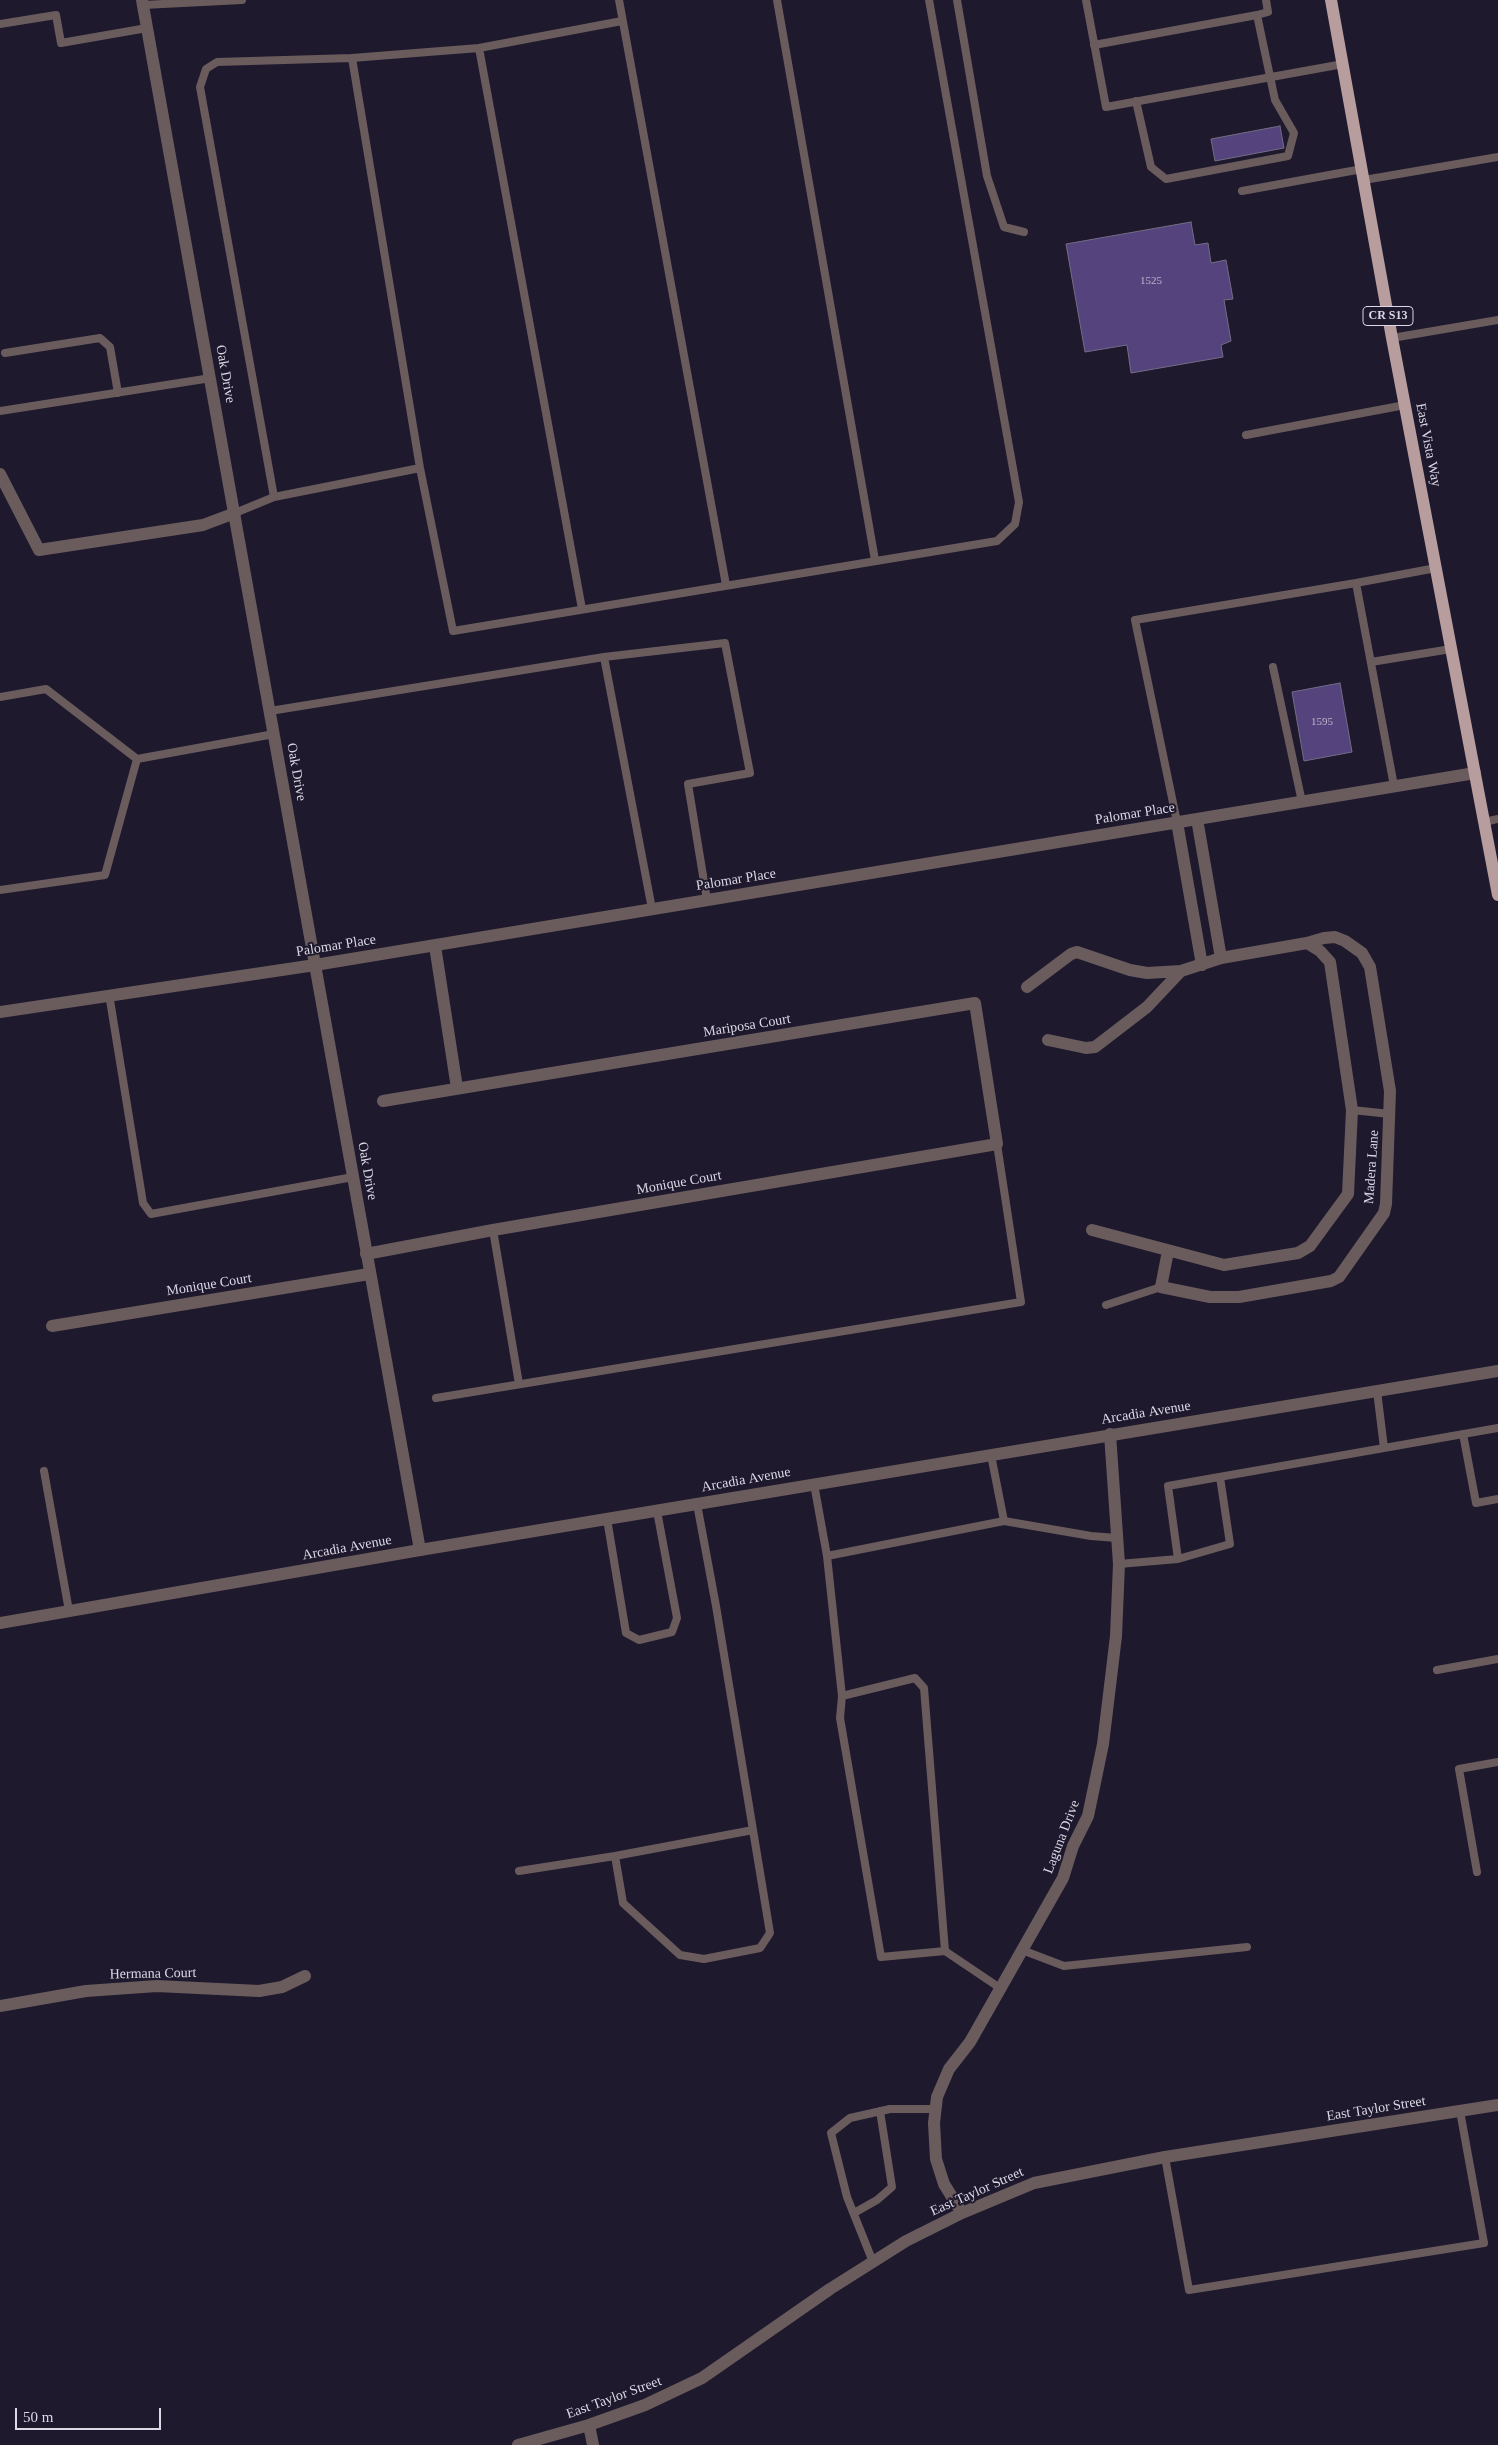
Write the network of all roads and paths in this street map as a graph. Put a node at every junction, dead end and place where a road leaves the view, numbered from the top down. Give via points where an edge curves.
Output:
1 (242, 0) edge
2 (619, 0) edge
3 (777, 0) edge
4 (929, 0) edge
5 (957, 0) edge
6 (1086, 0) edge
7 (1266, 0) edge
8 (1331, 0) edge
9 (142, 3) edge
10 (1257, 15) junction
11 (622, 21) junction
12 (0, 24) edge
13 (147, 28) junction
14 (1094, 45) junction
15 (479, 48) junction
16 (352, 58) junction
17 (1343, 64) junction
18 (1270, 78) junction
19 (1136, 101) junction
20 (1498, 157) edge
21 (1363, 175) junction
22 (1242, 191) dead end
23 (1024, 232) dead end
24 (1498, 320) edge
25 (1392, 338) junction
26 (5, 353) dead end
27 (211, 378) junction
28 (118, 393) junction
29 (1405, 405) junction
30 (0, 412) edge
31 (1246, 435) dead end
32 (420, 468) junction
33 (0, 474) edge
34 (274, 497) junction
35 (235, 513) junction
36 (875, 560) junction
37 (1436, 568) junction
38 (1356, 583) junction
39 (726, 585) junction
40 (582, 609) junction
41 (1451, 649) junction
42 (604, 657) junction
43 (1371, 662) junction
44 (1273, 667) dead end
45 (0, 697) edge
46 (270, 711) junction
47 (274, 734) junction
48 (137, 759) junction
49 (1475, 773) junction
50 (1394, 786) junction
51 (1302, 802) junction
52 (1197, 819) junction
53 (1498, 819) edge
54 (1178, 822) junction
55 (1484, 822) junction
56 (0, 890) edge
57 (1498, 895) edge
58 (707, 900) junction
59 (652, 909) junction
60 (1307, 943) junction
61 (435, 946) junction
62 (1221, 958) junction
63 (315, 965) junction
64 (1202, 966) junction
65 (1181, 971) junction
66 (1027, 987) dead end
67 (109, 994) junction
68 (0, 1012) edge
69 (1048, 1040) dead end
70 (457, 1088) junction
71 (383, 1100) dead end
72 (1352, 1110) junction
73 (1390, 1114) junction
74 (998, 1144) junction
75 (352, 1178) junction
76 (493, 1230) junction
77 (1092, 1230) dead end
78 (1168, 1252) junction
79 (366, 1254) junction
80 (370, 1274) junction
81 (1162, 1287) junction
82 (1106, 1304) dead end
83 (52, 1326) dead end
84 (1498, 1371) edge
85 (519, 1384) junction
86 (1377, 1390) junction
87 (436, 1398) dead end
88 (1498, 1428) edge
89 (1110, 1434) junction
90 (1463, 1434) junction
91 (1384, 1448) junction
92 (991, 1455) junction
93 (44, 1471) dead end
94 (1220, 1477) junction
95 (814, 1484) junction
96 (1498, 1499) edge
97 (697, 1504) junction
98 (658, 1510) junction
99 (607, 1519) junction
100 (1004, 1521) junction
101 (1117, 1538) junction
102 (420, 1550) junction
103 (827, 1556) junction
104 (1178, 1558) junction
105 (1119, 1564) junction
106 (69, 1611) junction
107 (0, 1622) edge
108 (1498, 1659) edge
109 (1437, 1670) dead end
110 (842, 1696) junction
111 (1498, 1762) edge
112 (753, 1830) junction
113 (615, 1856) junction
114 (519, 1871) dead end
115 (1477, 1872) dead end
116 (1247, 1947) dead end
117 (1022, 1950) junction
118 (945, 1952) junction
119 (305, 1976) dead end
120 (1000, 1988) junction
121 (0, 2006) edge
122 (1498, 2105) edge
123 (936, 2109) junction
124 (880, 2111) junction
125 (1460, 2111) junction
126 (1165, 2157) junction
127 (854, 2213) junction
128 (962, 2213) junction
129 (872, 2262) junction
130 (590, 2425) junction
131 (518, 2445) edge
132 (592, 2445) edge

1 - 9 lane
2 - 11 lane
3 - 36 lane
4 - 36 lane via 1019,502 1015,524 997,541
5 - 23 lane via 987,176 1004,227
6 - 14 lane
7 - 10 lane via 1268,12
8 - 17 main road, East Vista Way / CR S13
9 - 13 street, Oak Drive
10 - 14 lane
10 - 18 lane
11 - 15 lane
11 - 39 lane
12 - 13 lane via 56,14 61,43
13 - 27 street, Oak Drive
14 - 19 lane via 1106,107
15 - 16 lane
15 - 40 lane
16 - 32 lane
16 - 34 lane via 217,62 206,70 200,87
17 - 18 lane
17 - 21 main road, East Vista Way / CR S13
18 - 19 lane
18 - 19 lane via 1275,100 1294,133 1288,156 1166,179 1151,167
20 - 21 lane
21 - 22 lane
21 - 25 main road, East Vista Way / CR S13
24 - 25 lane
25 - 29 main road, East Vista Way / CR S13
26 - 28 lane via 100,338 110,347
27 - 28 lane
27 - 35 street, Oak Drive
28 - 30 lane
29 - 31 lane
29 - 37 main road, East Vista Way / CR S13
32 - 34 lane
32 - 40 lane via 453,631
33 - 35 street via 39,550 203,525
34 - 35 lane
35 - 46 street, Oak Drive
36 - 39 lane
37 - 38 lane
37 - 41 main road, East Vista Way / CR S13
38 - 43 lane
38 - 54 lane via 1136,620
39 - 40 lane
41 - 43 lane
41 - 49 main road, East Vista Way / CR S13
42 - 46 lane
42 - 58 lane via 725,643 750,773 688,784
42 - 59 lane
43 - 50 lane
44 - 51 lane
45 - 48 lane via 46,688
46 - 47 street, Oak Drive
47 - 48 lane
47 - 63 street, Oak Drive
48 - 56 lane via 105,875
49 - 50 street, Palomar Place
49 - 55 main road, East Vista Way / CR S13
50 - 51 street, Palomar Place
51 - 52 street, Palomar Place
52 - 54 street, Palomar Place
52 - 62 street
53 - 55 lane
54 - 58 street, Palomar Place
54 - 64 street
55 - 57 main road, East Vista Way / CR S13
58 - 59 street, Palomar Place
59 - 61 street, Palomar Place
60 - 62 street, Madera Lane
60 - 72 street, Madera Lane via 1330,962
60 - 73 street, Madera Lane via 1335,937 1367,959 1390,1091
61 - 63 street, Palomar Place
61 - 70 street
62 - 64 street, Madera Lane
63 - 67 street, Palomar Place
63 - 75 street, Oak Drive
64 - 65 street
65 - 66 street via 1139,971 1077,952
65 - 69 street via 1147,1007 1095,1047
67 - 68 street, Palomar Place
67 - 75 lane via 143,1203 151,1214
70 - 71 street, Mariposa Court
70 - 74 street, Mariposa Court via 975,1004
72 - 73 lane
72 - 78 street, Madera Lane via 1348,1194 1305,1250 1224,1265
73 - 81 street, Madera Lane via 1384,1213 1338,1277 1331,1281 1239,1297 1210,1297
74 - 76 street, Monique Court
74 - 85 lane via 1021,1302
75 - 79 street, Oak Drive
76 - 79 street, Monique Court
76 - 85 lane
77 - 78 street, Madera Lane
78 - 81 street
79 - 80 street, Oak Drive
80 - 83 street, Monique Court
80 - 102 street, Oak Drive
81 - 82 lane
84 - 86 street, Arcadia Avenue
85 - 87 lane
86 - 89 street, Arcadia Avenue
86 - 91 lane
88 - 90 lane
89 - 92 street, Arcadia Avenue
89 - 101 street, Laguna Drive
90 - 91 lane
90 - 96 lane via 1476,1503
91 - 94 lane
92 - 95 street, Arcadia Avenue
92 - 100 lane
93 - 106 lane
94 - 104 lane via 1230,1544
94 - 104 lane via 1168,1486
95 - 97 street, Arcadia Avenue
95 - 103 lane
97 - 98 street, Arcadia Avenue
97 - 112 lane
98 - 99 street, Arcadia Avenue
98 - 99 lane via 677,1618 672,1632 639,1640 626,1633
99 - 102 street, Arcadia Avenue
100 - 101 lane
100 - 103 lane
101 - 105 street, Laguna Drive
102 - 106 street, Arcadia Avenue
103 - 110 lane
104 - 105 lane
105 - 117 street, Laguna Drive via 1116,1636 1103,1744 1088,1816 1073,1846 1063,1878
106 - 107 street, Arcadia Avenue
108 - 109 lane
110 - 118 lane via 840,1718 881,1957
110 - 118 lane via 915,1678 924,1688
111 - 115 lane via 1459,1768
112 - 113 lane
112 - 113 lane via 770,1933 760,1948 722,1956 704,1959 680,1955 623,1903
113 - 114 lane
116 - 117 lane via 1064,1966
117 - 120 street, Laguna Drive
118 - 120 lane
119 - 121 street, Hermana Court via 282,1987 260,1991 157,1986 86,1991
120 - 123 street, Laguna Drive via 970,2042 949,2069
122 - 125 street, East Taylor Street
123 - 124 lane via 890,2108
123 - 128 street, Laguna Drive via 936,2159 944,2184
124 - 127 lane via 892,2187
124 - 127 lane via 850,2118 831,2133
125 - 126 street, East Taylor Street
125 - 126 lane via 1484,2243 1209,2287 1189,2290
126 - 128 street, East Taylor Street via 1034,2183
127 - 129 lane
128 - 129 street, East Taylor Street
129 - 130 street, East Taylor Street via 702,2378 645,2405
130 - 131 street, East Taylor Street
130 - 132 street

